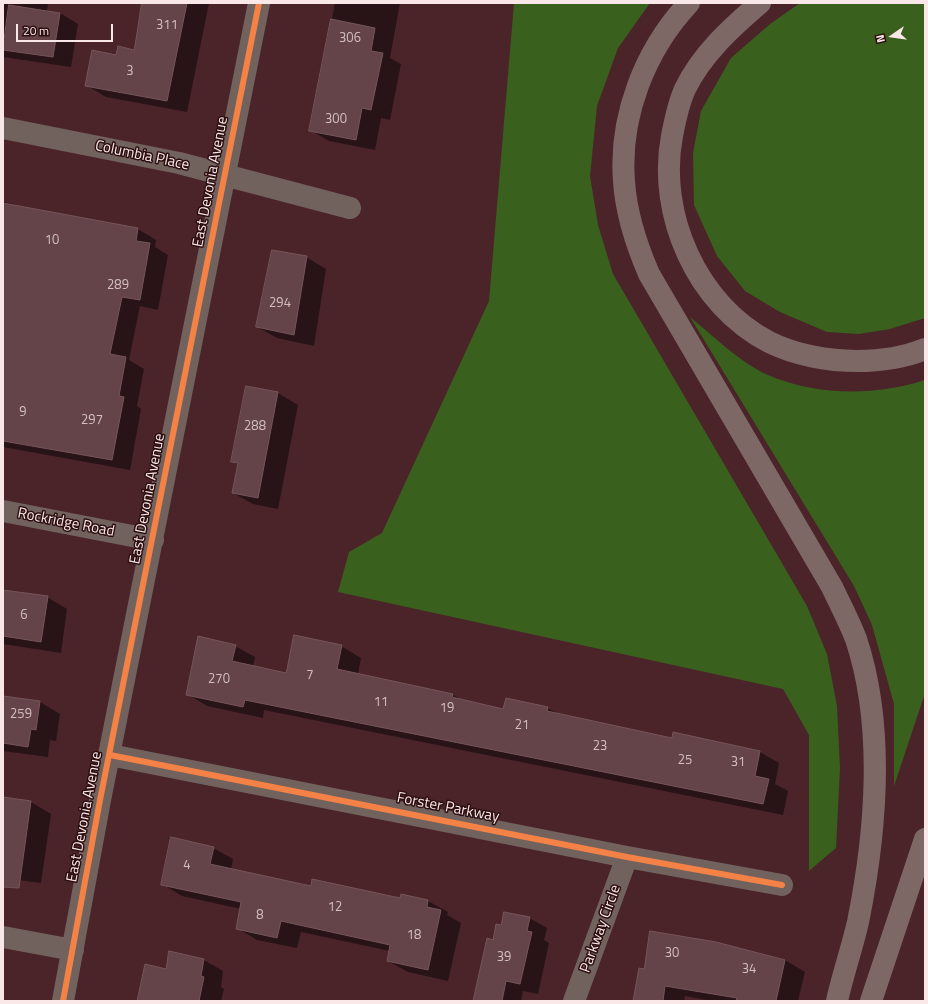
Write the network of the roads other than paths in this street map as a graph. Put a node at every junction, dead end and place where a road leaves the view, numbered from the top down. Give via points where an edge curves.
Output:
1 (259, 3) edge
2 (689, 3) edge
3 (760, 3) edge
4 (3, 128) edge
5 (226, 174) junction
6 (350, 208) dead end
7 (925, 349) edge
8 (3, 511) edge
9 (153, 540) junction
10 (110, 755) junction
11 (925, 839) edge
12 (627, 857) junction
13 (782, 886) dead end
14 (3, 936) edge
15 (73, 950) junction
16 (63, 1001) edge
17 (574, 1001) edge
18 (837, 1001) edge
19 (871, 1001) edge

1 - 5 street, East Devonia Avenue
2 - 18 highway via 664,32 638,86 629,116 624,148 624,181 637,246 649,274 832,587 855,638 864,668 870,698 874,757 870,838 857,923
3 - 7 highway via 715,44 698,67 684,90 675,118 668,174 672,204 691,261 725,309 745,326 776,344 797,352 826,359 876,361
4 - 5 street, Columbia Place
5 - 6 street, Columbia Place
5 - 9 street, East Devonia Avenue
8 - 9 street, Rockridge Road
9 - 10 street, East Devonia Avenue
10 - 12 street, Forster Parkway
10 - 15 street, East Devonia Avenue
11 - 19 highway
12 - 13 street, Forster Parkway
12 - 17 street, Parkway Circle
14 - 15 street
15 - 16 street, East Devonia Avenue

